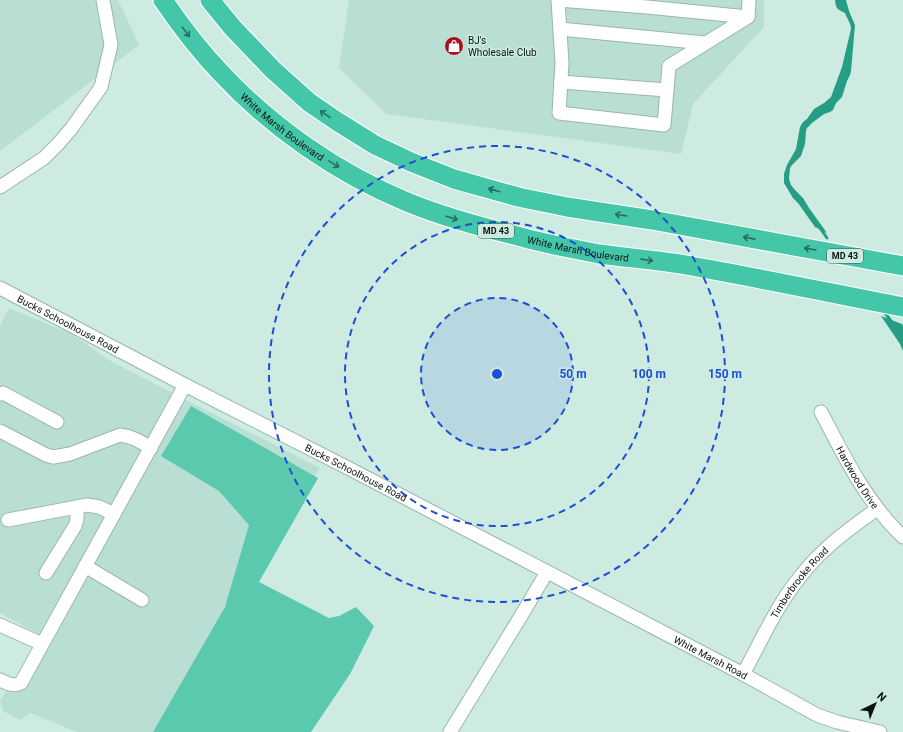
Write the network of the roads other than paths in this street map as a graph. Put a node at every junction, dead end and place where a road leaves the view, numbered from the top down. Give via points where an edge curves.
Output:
1 (103, 0) edge
2 (163, 0) edge
3 (210, 0) edge
4 (558, 0) edge
5 (749, 0) edge
6 (647, 4) edge
7 (748, 17) junction
8 (560, 29) junction
9 (705, 43) junction
10 (561, 82) junction
11 (666, 90) junction
12 (0, 187) edge
13 (903, 266) edge
14 (0, 288) edge
15 (903, 307) edge
16 (185, 385) junction
17 (0, 394) edge
18 (821, 412) dead end
19 (57, 422) dead end
20 (0, 431) edge
21 (151, 448) junction
22 (77, 506) junction
23 (877, 509) junction
24 (114, 514) junction
25 (8, 520) dead end
26 (903, 537) edge
27 (85, 566) junction
28 (547, 572) junction
29 (46, 573) dead end
30 (142, 600) dead end
31 (0, 625) edge
32 (42, 644) junction
33 (744, 674) junction
34 (0, 680) edge
35 (854, 729) edge
36 (450, 732) edge
37 (880, 732) edge

1 - 12 street via 111,45 101,87 71,129 44,158
2 -> 15 highway, White Marsh Boulevard / MD 43 via 211,62 266,116 333,164 406,202 453,219 552,244 600,254 684,265
13 -> 3 highway, MD 43 via 567,207 518,197 454,179 375,145 310,103 273,70
4 - 6 street
4 - 8 street
5 - 7 street
6 - 7 street
7 - 9 street
8 - 9 street
8 - 10 street
9 - 11 street via 669,66
10 - 11 street
10 - 11 street via 559,113 664,125
14 - 16 street, Bucks Schoolhouse Road
16 - 21 street
16 - 28 street, Bucks Schoolhouse Road
17 - 19 street via 3,393
18 - 23 street, Hardwood Drive via 851,468
20 - 21 street via 54,457 70,454 120,435 135,438
21 - 24 street
22 - 24 street via 99,507
22 - 25 street
22 - 29 street via 75,526
23 - 26 street, Hardwood Drive
23 - 33 street, Timberbrooke Road via 841,535 800,576 781,604
24 - 27 street
27 - 30 street
27 - 32 street
28 - 33 street, White Marsh Road
28 - 36 street
31 - 32 street
32 - 34 street via 21,683 11,685
33 - 35 street, White Marsh Road via 817,715
35 - 37 street, White Marsh Road

